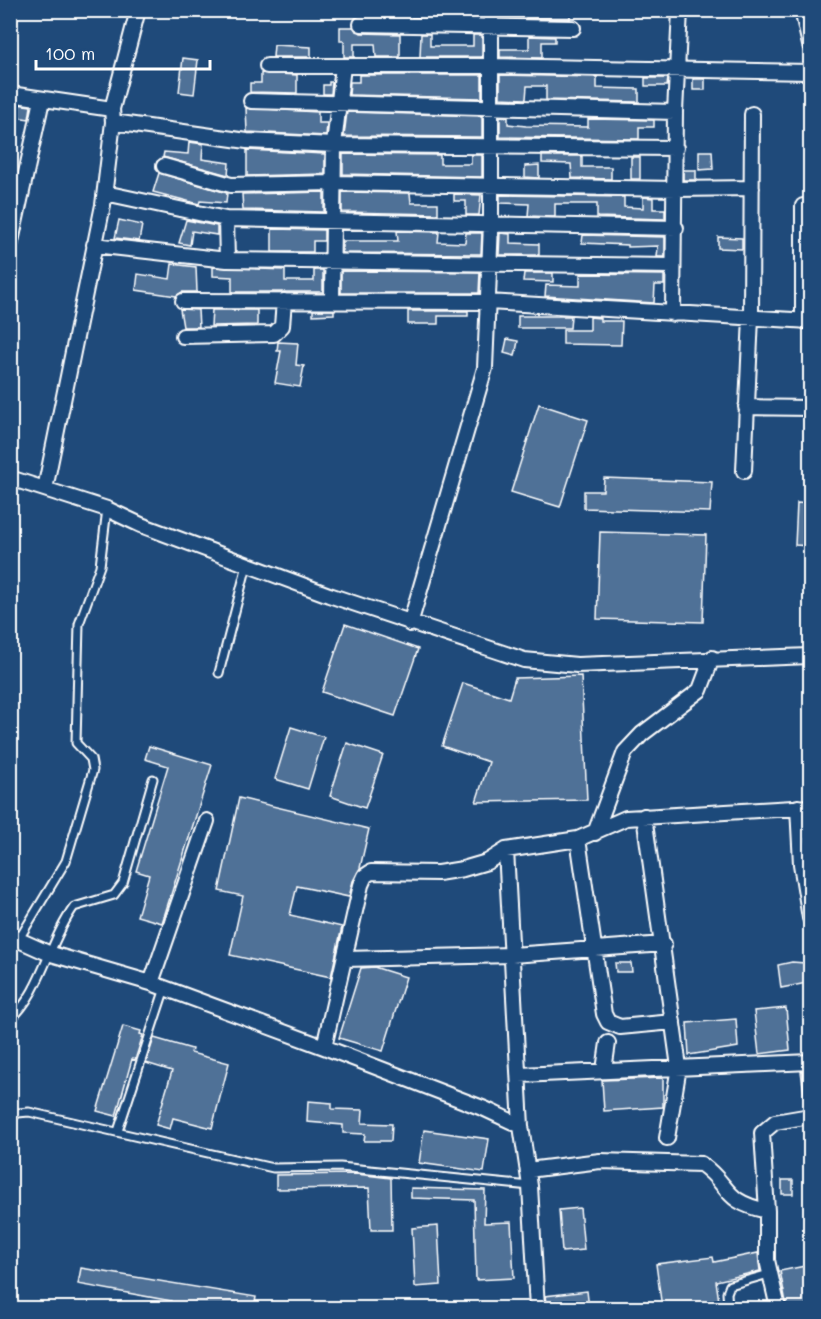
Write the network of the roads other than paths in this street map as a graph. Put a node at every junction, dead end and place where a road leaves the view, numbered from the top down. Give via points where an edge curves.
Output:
1 (138, 10) edge
2 (491, 10) edge
3 (680, 10) edge
4 (802, 10) edge
5 (361, 24) dead end
6 (490, 28) junction
7 (573, 28) dead end
8 (810, 45) edge
9 (267, 66) dead end
10 (343, 66) junction
11 (490, 66) junction
12 (678, 69) junction
13 (810, 72) edge
14 (10, 94) edge
15 (42, 100) junction
16 (251, 101) dead end
17 (338, 103) junction
18 (491, 107) junction
19 (675, 112) junction
20 (752, 114) dead end
21 (112, 116) junction
22 (334, 145) junction
23 (489, 146) junction
24 (676, 148) junction
25 (164, 166) dead end
26 (333, 183) junction
27 (489, 184) junction
28 (752, 188) junction
29 (676, 189) junction
30 (105, 193) junction
31 (802, 206) dead end
32 (226, 219) junction
33 (332, 222) junction
34 (491, 224) junction
35 (676, 228) junction
36 (94, 245) junction
37 (10, 246) edge
38 (227, 260) junction
39 (332, 261) junction
40 (489, 262) junction
41 (673, 267) junction
42 (332, 299) junction
43 (183, 301) dead end
44 (284, 301) junction
45 (489, 302) junction
46 (673, 314) junction
47 (751, 318) junction
48 (807, 321) edge
49 (183, 336) dead end
50 (746, 407) junction
51 (810, 408) edge
52 (744, 471) dead end
53 (10, 478) edge
54 (45, 489) junction
55 (106, 509) junction
56 (247, 565) junction
57 (410, 624) junction
58 (810, 656) edge
59 (712, 658) junction
60 (219, 673) dead end
61 (153, 779) dead end
62 (804, 807) edge
63 (644, 816) junction
64 (207, 821) dead end
65 (595, 833) junction
66 (578, 839) junction
67 (506, 850) junction
68 (810, 918) edge
69 (15, 937) edge
70 (664, 944) junction
71 (596, 949) junction
72 (48, 953) junction
73 (512, 955) junction
74 (345, 959) junction
75 (151, 983) junction
76 (165, 988) junction
77 (10, 1020) edge
78 (673, 1022) junction
79 (608, 1043) dead end
80 (324, 1047) junction
81 (810, 1062) edge
82 (679, 1067) junction
83 (604, 1071) junction
84 (520, 1075) junction
85 (810, 1116) edge
86 (10, 1118) edge
87 (521, 1126) junction
88 (118, 1131) junction
89 (667, 1138) dead end
90 (528, 1170) junction
91 (530, 1185) junction
92 (767, 1211) junction
93 (769, 1274) junction
94 (537, 1308) edge
95 (728, 1308) edge
96 (778, 1308) edge

1 - 21 street
2 - 6 street
3 - 12 street
4 - 8 street
5 - 6 street
6 - 7 street
6 - 11 street
9 - 10 street
10 - 11 street
10 - 17 street
11 - 12 street
11 - 18 street
12 - 13 street
12 - 19 street
14 - 15 street
15 - 21 street
15 - 37 street
16 - 17 street
17 - 18 street
17 - 22 street
18 - 19 street
18 - 23 street
19 - 24 street
20 - 28 street
21 - 22 street via 247,141
21 - 30 street
22 - 23 street
22 - 26 street
23 - 24 street
23 - 27 street
24 - 29 street
25 - 26 street via 231,185
26 - 27 street
26 - 33 street
27 - 29 street
27 - 34 street
28 - 29 street
28 - 47 street
29 - 35 street
30 - 32 street
30 - 36 street
31 - 48 street
32 - 33 street
32 - 38 street
33 - 34 street
33 - 39 street
34 - 35 street
34 - 40 street
35 - 41 street
36 - 38 street
36 - 54 street
38 - 39 street
39 - 40 street
39 - 42 street
40 - 41 street
40 - 45 street
41 - 46 street
42 - 44 street
42 - 45 street
43 - 44 street
44 - 49 street via 282,326 274,334
45 - 46 street
45 - 57 street via 483,382
46 - 47 street
47 - 48 street
47 - 50 street
50 - 51 street
50 - 52 street
53 - 54 street
54 - 55 street
55 - 56 street
55 - 69 lane via 100,566 79,624 78,640 76,743 91,759 93,770 66,861
56 - 57 street
56 - 60 lane
57 - 59 street via 524,660 577,665
58 - 59 street
59 - 65 street via 700,690 642,734 625,752
61 - 72 lane via 123,883 114,895 74,908
62 - 63 street
62 - 68 street via 801,864
63 - 65 street via 611,823
63 - 70 street
64 - 75 street
65 - 66 street
66 - 67 street
66 - 71 street
67 - 73 street
67 - 74 street via 487,862 455,870 371,872 365,876
69 - 72 street
70 - 71 street
70 - 78 street
71 - 73 street
71 - 78 street via 608,1022 620,1027
72 - 75 street
72 - 77 lane via 33,992
73 - 74 street
73 - 84 street
74 - 80 street
75 - 76 street
76 - 80 street
76 - 88 lane
78 - 82 street
79 - 83 street
80 - 87 street
81 - 82 street
82 - 83 street
82 - 89 street
83 - 84 street
84 - 87 street
85 - 92 street via 775,1122 762,1133
86 - 88 lane via 29,1112
87 - 90 street
88 - 91 lane via 273,1168 340,1167
90 - 91 street
90 - 92 street via 600,1161 693,1162 712,1172 738,1203
91 - 94 street
92 - 93 street
93 - 95 lane via 730,1285
93 - 96 street

